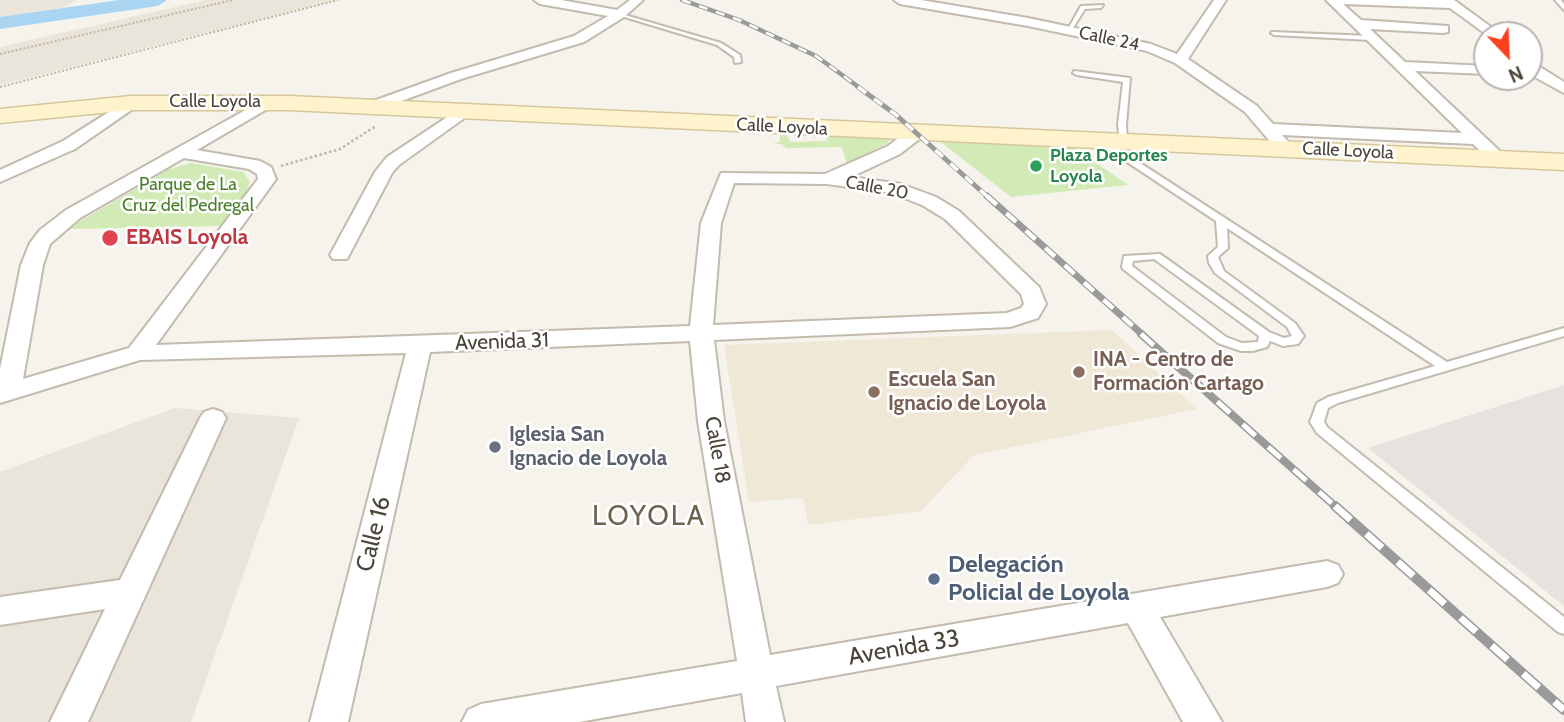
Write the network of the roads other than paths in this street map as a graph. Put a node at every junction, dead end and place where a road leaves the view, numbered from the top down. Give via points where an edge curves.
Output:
1 (540, 0) edge
2 (637, 0) edge
3 (900, 0) edge
4 (1220, 0) edge
5 (1333, 0) edge
6 (1343, 0) edge
7 (1560, 0) edge
8 (1450, 3) edge
9 (1101, 6) dead end
10 (1564, 8) edge
11 (620, 14) junction
12 (1475, 21) edge
13 (1354, 24) junction
14 (1443, 29) dead end
15 (1069, 30) junction
16 (1274, 33) dead end
17 (1371, 38) junction
18 (1180, 60) junction
19 (737, 62) dead end
20 (1403, 66) junction
21 (1473, 68) edge
22 (1077, 73) dead end
23 (1543, 76) edge
24 (1564, 88) edge
25 (269, 102) junction
26 (131, 103) junction
27 (371, 107) junction
28 (464, 111) junction
29 (0, 116) edge
30 (1269, 129) junction
31 (916, 133) junction
32 (1479, 139) junction
33 (1099, 140) junction
34 (1124, 141) junction
35 (1285, 148) junction
36 (179, 152) junction
37 (1497, 158) junction
38 (1564, 162) edge
39 (0, 177) edge
40 (827, 179) junction
41 (1221, 220) junction
42 (340, 255) dead end
43 (1010, 320) joint
44 (1564, 332) edge
45 (701, 333) junction
46 (1265, 335) junction
47 (420, 345) junction
48 (138, 353) junction
49 (1445, 367) junction
50 (4, 394) edge
51 (213, 418) dead end
52 (1327, 574) dead end
53 (130, 592) junction
54 (1136, 607) junction
55 (0, 611) edge
56 (1564, 627) edge
57 (756, 674) junction
58 (69, 722) edge
59 (329, 722) edge
60 (481, 722) edge
61 (765, 722) edge
62 (1203, 722) edge

1 - 11 street
2 - 11 street
3 - 15 street, Calle 24
4 - 18 street
5 - 13 street
6 - 8 street
7 - 10 lane
8 - 12 street
9 - 15 lane via 1083,7
11 - 19 lane via 719,44 738,56
11 - 27 street via 579,39
13 - 14 street
13 - 17 street
15 - 18 street, Calle 24 via 1151,48
16 - 17 lane
17 - 20 street
18 - 30 street, Calle 24 via 1251,109
20 - 21 street
20 - 32 street
22 - 34 lane via 1127,81
23 - 24 street
25 - 26 main road, Calle Loyola
25 - 27 main road, Calle Loyola
25 - 36 street
26 - 29 main road, Calle Loyola
26 - 39 street via 69,145
27 - 28 main road, Calle Loyola
28 - 31 main road, Calle Loyola
28 - 42 street via 393,161
30 - 32 street
30 - 35 street, Calle 24
31 - 33 main road, Calle Loyola
31 - 40 street, Calle 20 via 894,150
32 - 37 street
33 - 34 main road, Calle Loyola
33 - 41 lane
34 - 35 main road, Calle Loyola
35 - 37 main road, Calle Loyola
36 - 48 street via 237,160 265,171 267,179
36 - 50 street via 73,214 40,243
37 - 38 main road, Calle Loyola
40 - 43 street, Calle 20 via 894,188 952,215 1031,292 1035,304 1030,313
40 - 45 street, Calle 18 via 727,177 711,223
41 - 46 lane via 1223,247 1213,256 1220,273 1291,325 1298,336 1283,342
41 - 49 lane
43 - 45 street, Avenida 31
44 - 49 lane
45 - 47 street, Avenida 31
45 - 57 street, Calle 18 via 711,421
46 - 46 lane via 1156,256 1128,258 1127,267 1222,340 1253,347 1263,344
47 - 48 street, Avenida 31
47 - 59 street, Calle 16
48 - 50 street, Avenida 31
49 - 56 lane via 1333,400 1322,406 1317,422
51 - 53 street
52 - 54 street, Avenida 33
53 - 55 street
53 - 58 street
54 - 57 street, Avenida 33
54 - 62 street
57 - 60 street, Avenida 33
57 - 61 street, Calle 18

